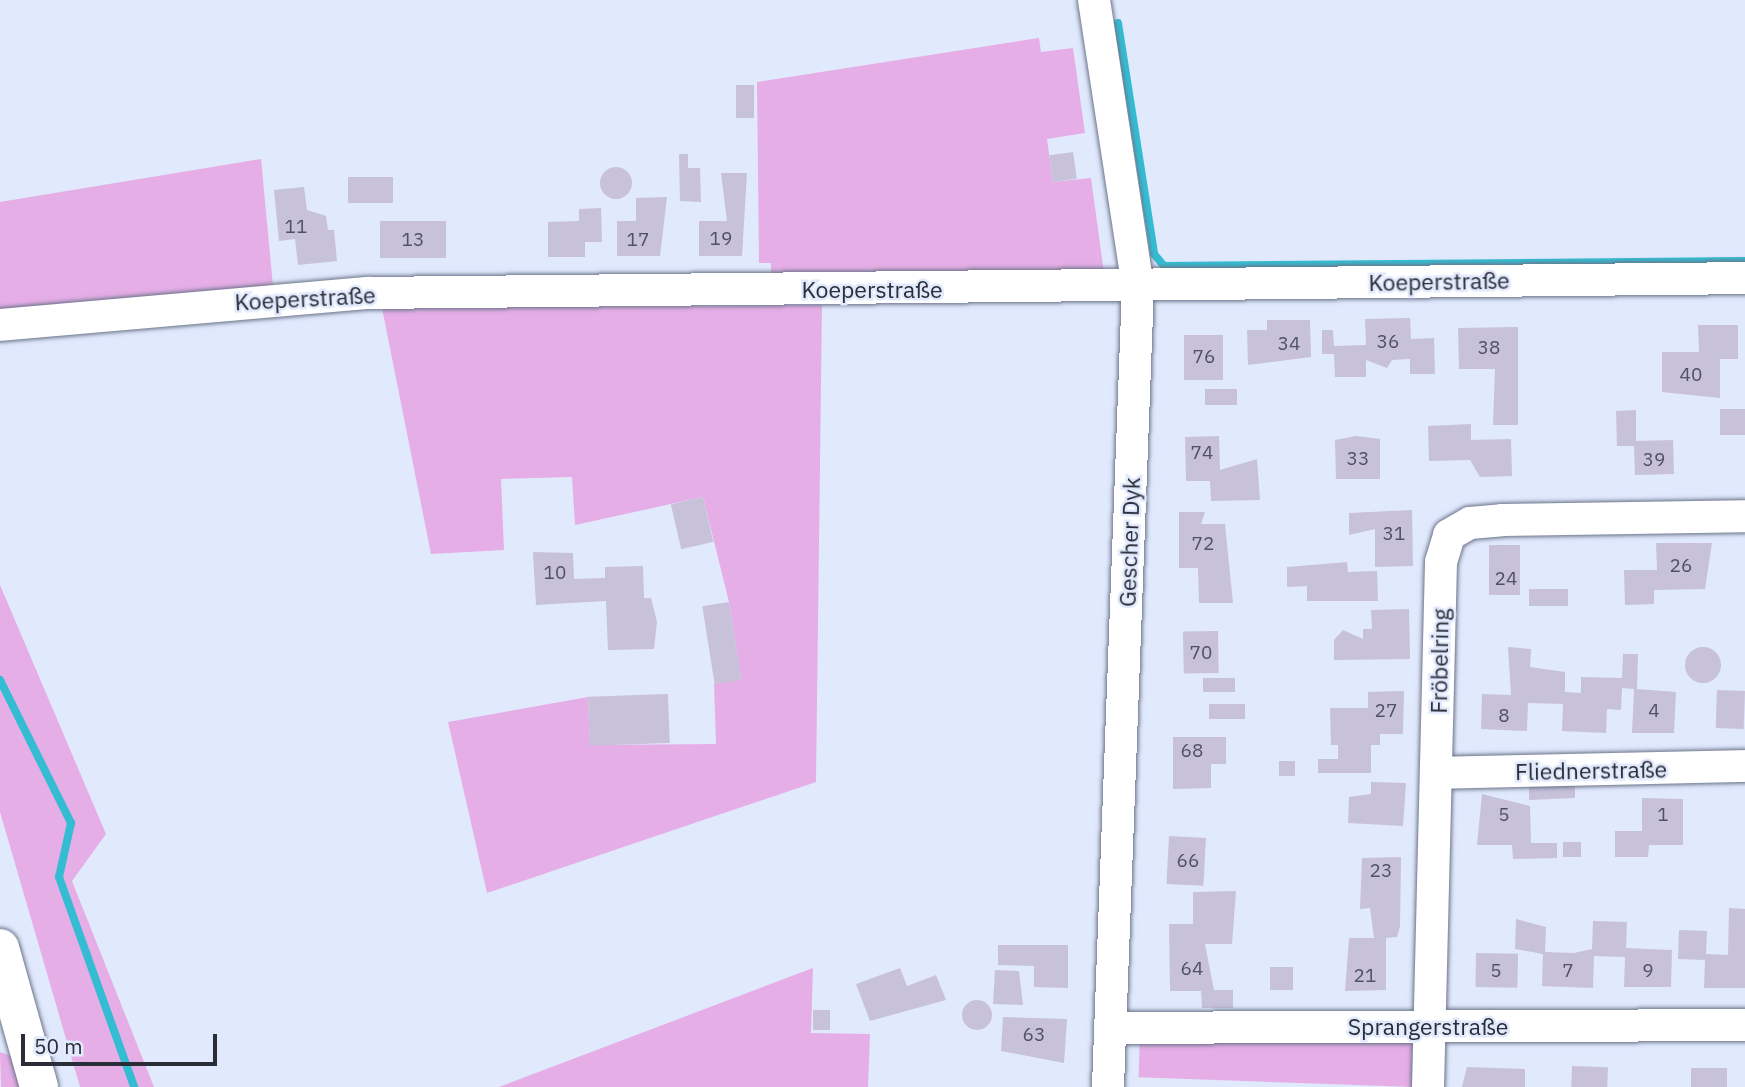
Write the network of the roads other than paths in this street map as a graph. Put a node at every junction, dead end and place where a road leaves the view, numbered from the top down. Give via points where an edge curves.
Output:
1 (1094, 0) edge
2 (1745, 278) edge
3 (1138, 287) junction
4 (0, 325) edge
5 (1745, 516) edge
6 (1745, 766) edge
7 (1436, 774) junction
8 (0, 948) edge
9 (1745, 1025) edge
10 (1430, 1026) junction
11 (1111, 1028) junction
12 (39, 1087) edge
13 (1108, 1087) edge
14 (1428, 1087) edge

1 - 3 street, Gescher Dyk
2 - 3 street, Koeperstraße
3 - 4 street, Koeperstraße via 368,293
3 - 11 street, Gescher Dyk
5 - 7 street, Fröbelring via 1502,520 1470,523 1449,535 1441,562
6 - 7 street, Fliednerstraße
7 - 10 street, Fröbelring
8 - 12 main road
9 - 10 street, Sprangerstraße
10 - 11 street, Sprangerstraße
10 - 14 street, Fröbelring
11 - 13 street, Gescher Dyk

